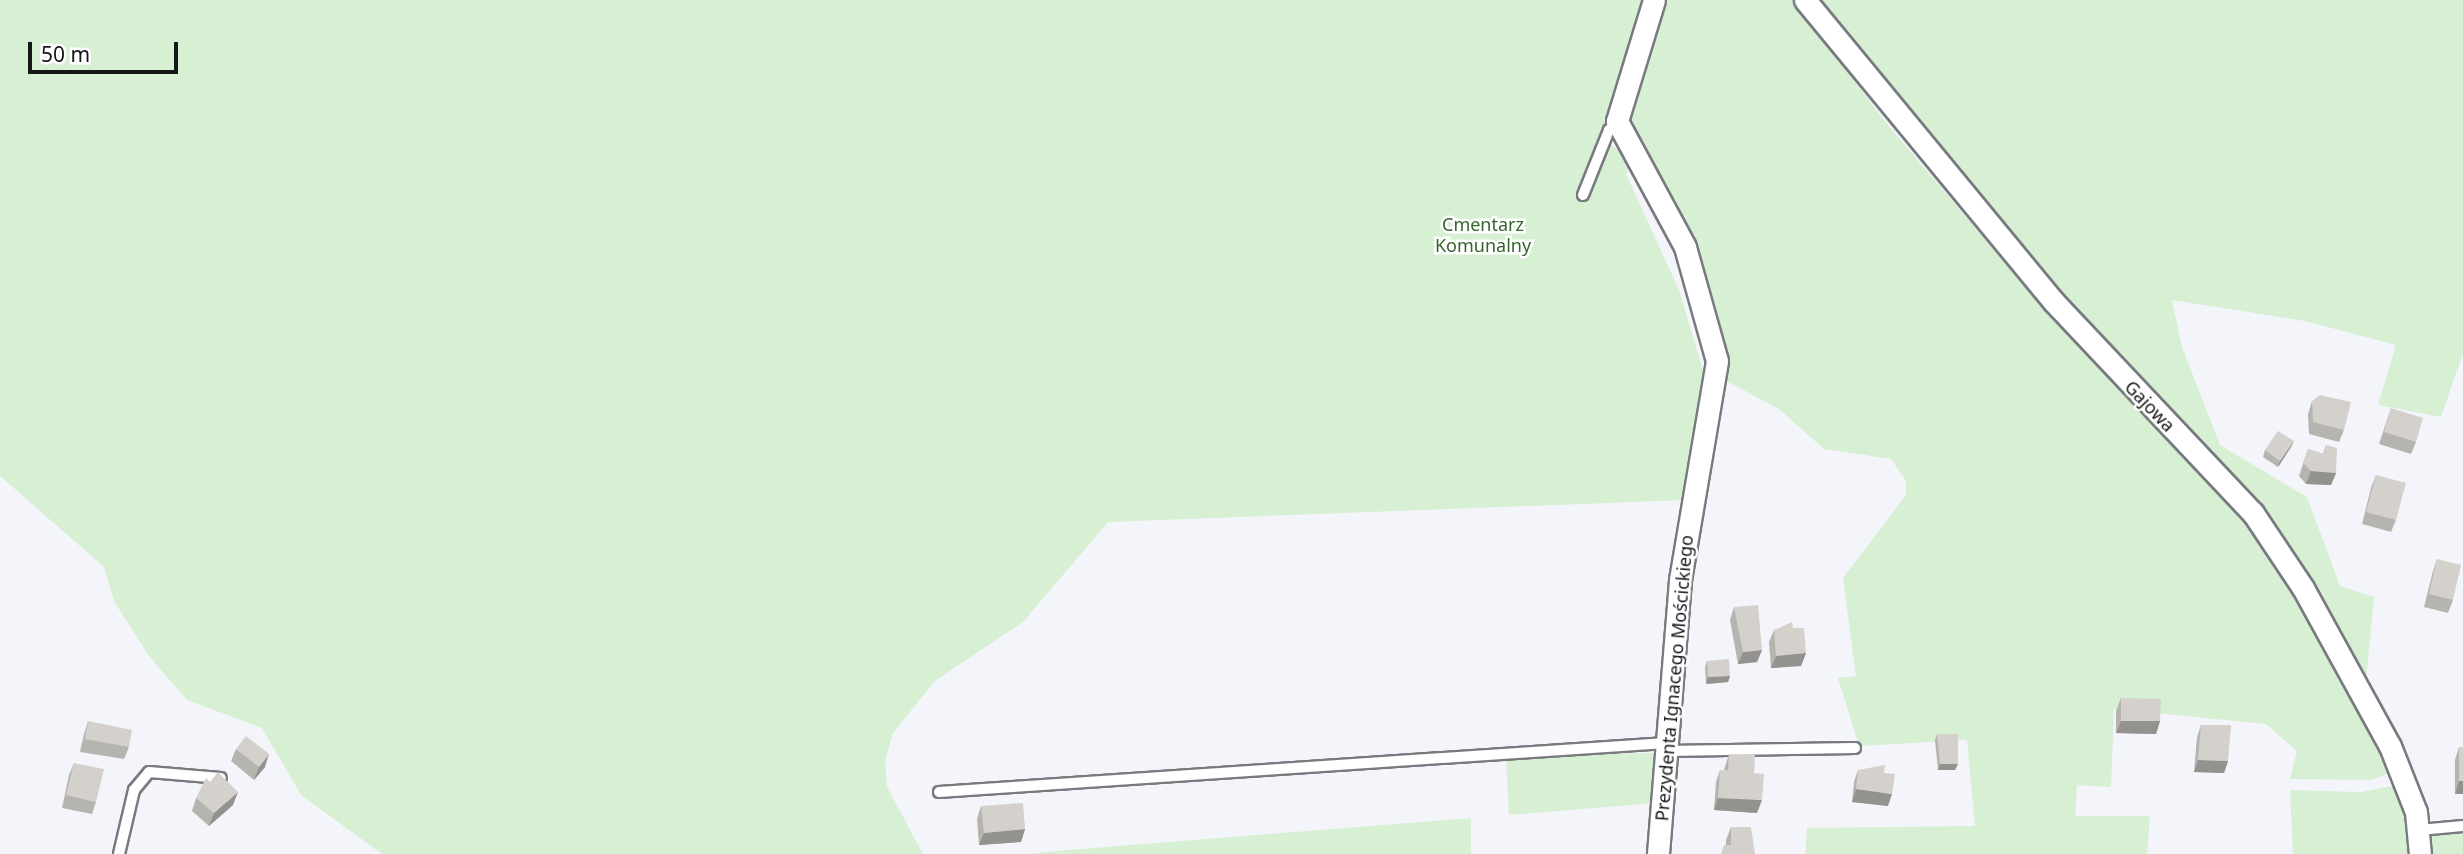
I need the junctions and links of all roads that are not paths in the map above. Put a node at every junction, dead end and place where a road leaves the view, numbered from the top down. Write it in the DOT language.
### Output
graph roads {
  1 [pos="1654,0"];
  2 [pos="1805,0"];
  3 [pos="1618,124"];
  4 [pos="1583,195"];
  5 [pos="1666,747"];
  6 [pos="1855,748"];
  7 [pos="221,778"];
  8 [pos="939,792"];
  9 [pos="2463,826"];
  10 [pos="2419,830"];
  11 [pos="119,854"];
  12 [pos="1658,854"];
  13 [pos="2420,854"];
  1 -- 3 [label="street"];
  2 -- 10 [label="street, Gajowa"];
  3 -- 4 [label="lane"];
  3 -- 5 [label="street, Prezydenta Ignacego Mościckiego"];
  5 -- 6 [label="lane"];
  5 -- 8 [label="lane"];
  5 -- 12 [label="street, Prezydenta Ignacego Mościckiego"];
  7 -- 11 [label="lane"];
  9 -- 10 [label="lane"];
  10 -- 13 [label="street, Gajowa"];
}
